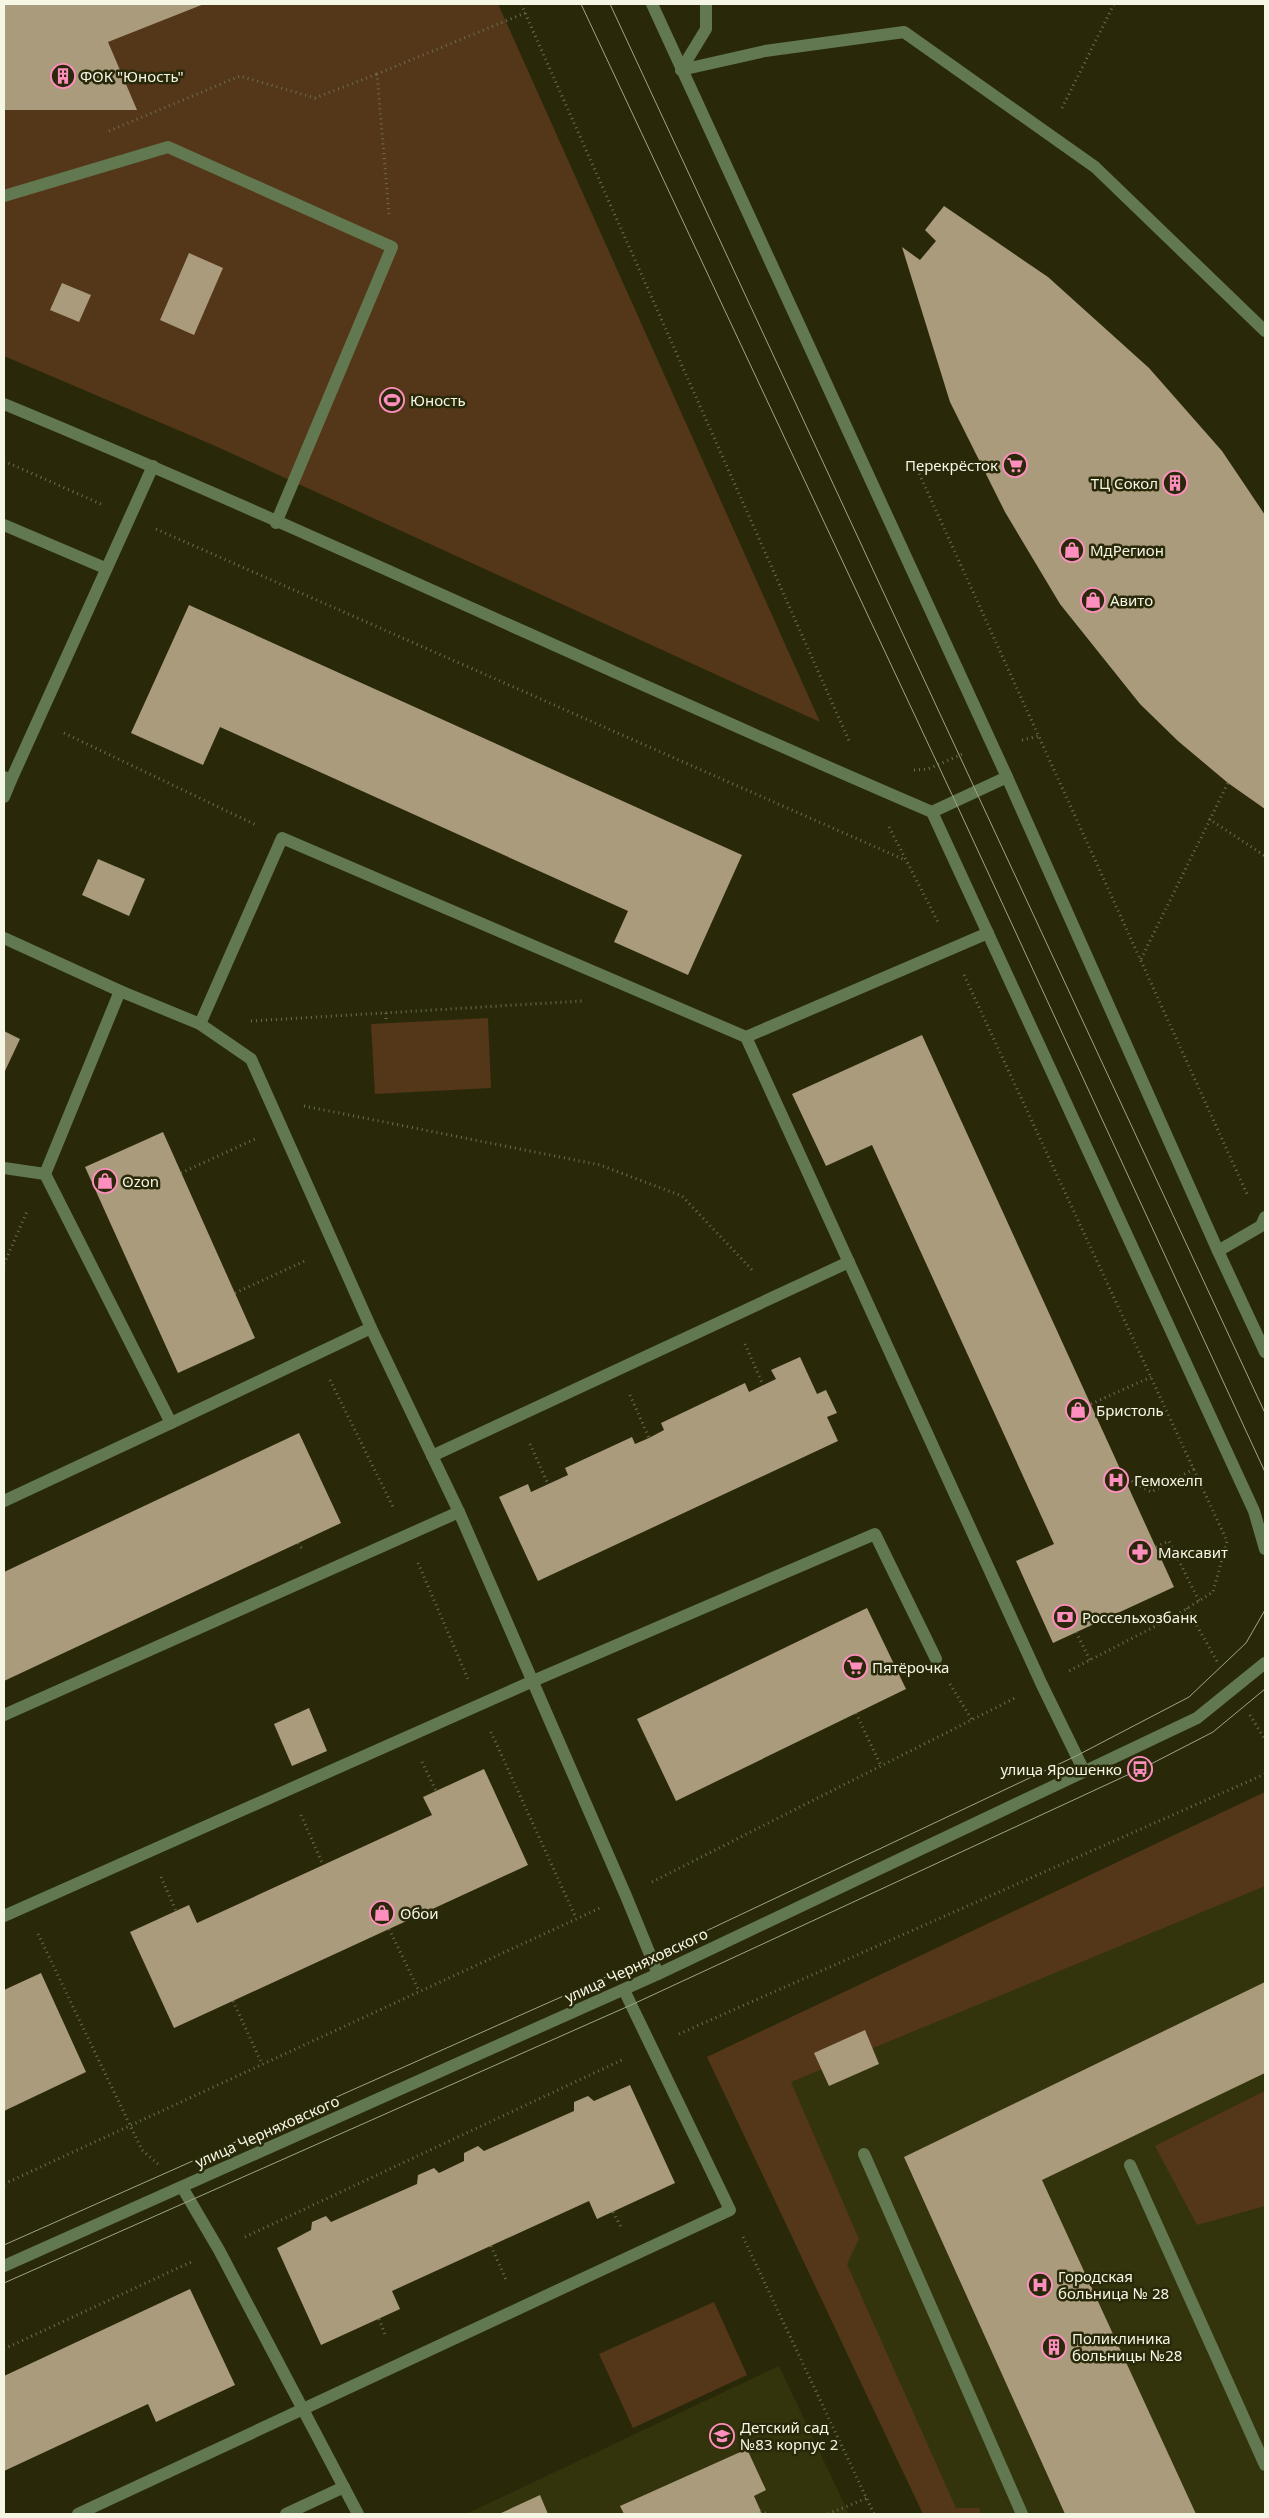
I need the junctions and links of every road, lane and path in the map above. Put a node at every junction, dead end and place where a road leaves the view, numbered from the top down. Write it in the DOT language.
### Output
graph roads {
  1 [pos="521,4"];
  2 [pos="652,4"];
  3 [pos="706,4"];
  4 [pos="1114,4"];
  5 [pos="525,13"];
  6 [pos="681,70"];
  7 [pos="377,74"];
  8 [pos="104,133"];
  9 [pos="1049,135"];
  10 [pos="4,196"];
  11 [pos="392,247"];
  12 [pos="1265,331"];
  13 [pos="4,404"];
  14 [pos="913,460"];
  15 [pos="4,461"];
  16 [pos="153,466"];
  17 [pos="128,516"];
  18 [pos="276,523"];
  19 [pos="4,525"];
  20 [pos="105,568"];
  21 [pos="37,720"];
  22 [pos="1039,736"];
  23 [pos="993,746"];
  24 [pos="910,770"];
  25 [pos="1007,777"];
  26 [pos="7,778"];
  27 [pos="1228,783"];
  28 [pos="869,785"];
  29 [pos="4,797"];
  30 [pos="932,812"];
  31 [pos="1209,819"];
  32 [pos="282,838"];
  33 [pos="1265,856"];
  34 [pos="906,860"];
  35 [pos="988,934"];
  36 [pos="4,938"];
  37 [pos="951,948"];
  38 [pos="1140,959"];
  39 [pos="120,991"];
  40 [pos="584,1001"];
  41 [pos="386,1013"];
  42 [pos="249,1021"];
  43 [pos="386,1023"];
  44 [pos="200,1024"];
  45 [pos="746,1036"];
  46 [pos="269,1100"];
  47 [pos="281,1127"];
  48 [pos="4,1168"];
  49 [pos="181,1173"];
  50 [pos="44,1174"];
  51 [pos="1263,1222"];
  52 [pos="335,1248"];
  53 [pos="1218,1251"];
  54 [pos="848,1262"];
  55 [pos="4,1264"];
  56 [pos="235,1292"];
  57 [pos="777,1296"];
  58 [pos="733,1316"];
  59 [pos="370,1328"];
  60 [pos="1265,1352"];
  61 [pos="316,1353"];
  62 [pos="618,1370"];
  63 [pos="1151,1377"];
  64 [pos="763,1385"];
  65 [pos="1091,1404"];
  66 [pos="517,1417"];
  67 [pos="171,1423"];
  68 [pos="649,1438"];
  69 [pos="432,1456"];
  70 [pos="1194,1469"];
  71 [pos="1123,1476"];
  72 [pos="548,1484"];
  73 [pos="4,1500"];
  74 [pos="459,1512"];
  75 [pos="407,1536"];
  76 [pos="1227,1541"];
  77 [pos="1156,1547"];
  78 [pos="1265,1549"];
  79 [pos="1199,1601"];
  80 [pos="1076,1632"];
  81 [pos="936,1659"];
  82 [pos="1090,1660"];
  83 [pos="1265,1663"];
  84 [pos="533,1681"];
  85 [pos="479,1705"];
  86 [pos="856,1713"];
  87 [pos="4,1716"];
  88 [pos="972,1720"];
  89 [pos="881,1766"];
  90 [pos="1084,1771"];
  91 [pos="1265,1774"];
  92 [pos="290,1789"];
  93 [pos="149,1852"];
  94 [pos="323,1865"];
  95 [pos="25,1907"];
  96 [pos="176,1911"];
  97 [pos="4,1916"];
  98 [pos="576,1918"];
  99 [pos="389,1929"];
  100 [pos="658,1974"];
  101 [pos="624,1990"];
  102 [pos="419,1991"];
  103 [pos="233,2001"];
  104 [pos="651,2047"];
  105 [pos="262,2064"];
  106 [pos="864,2154"];
  107 [pos="1130,2165"];
  108 [pos="182,2187"];
  109 [pos="730,2210"];
  110 [pos="491,2246"];
  111 [pos="219,2250"];
  112 [pos="4,2266"];
  113 [pos="519,2308"];
  114 [pos="4,2349"];
  115 [pos="304,2410"];
  116 [pos="1265,2465"];
  117 [pos="344,2487"];
  118 [pos="867,2498"];
  119 [pos="760,2511"];
  120 [pos="78,2514"];
  121 [pos="286,2514"];
  122 [pos="358,2514"];
  123 [pos="767,2514"];
  124 [pos="828,2514"];
  125 [pos="874,2514"];
  126 [pos="1022,2514"];
  1 -- 5 [label="path"];
  2 -- 6 [label="street"];
  3 -- 6 [label="street"];
  4 -- 9 [label="path"];
  5 -- 7 [label="path"];
  5 -- 28 [label="path"];
  6 -- 9 [label="street"];
  6 -- 23 [label="street"];
  7 -- 8 [label="path"];
  7 -- 11 [label="path"];
  9 -- 12 [label="street"];
  10 -- 11 [label="street"];
  11 -- 18 [label="street"];
  13 -- 16 [label="street"];
  14 -- 22 [label="path"];
  15 -- 17 [label="path"];
  16 -- 17 [label="street"];
  16 -- 18 [label="street"];
  17 -- 20 [label="street"];
  17 -- 34 [label="path"];
  18 -- 28 [label="street"];
  19 -- 20 [label="street"];
  20 -- 21 [label="street"];
  21 -- 26 [label="street"];
  21 -- 32 [label="path"];
  22 -- 23 [label="path"];
  22 -- 38 [label="path"];
  23 -- 24 [label="path"];
  23 -- 25 [label="street"];
  25 -- 30 [label="street"];
  25 -- 53 [label="street"];
  26 -- 29 [label="street"];
  27 -- 31 [label="path"];
  28 -- 30 [label="street"];
  28 -- 34 [label="path"];
  30 -- 35 [label="street"];
  31 -- 33 [label="path"];
  31 -- 38 [label="path"];
  32 -- 44 [label="street"];
  32 -- 45 [label="street"];
  34 -- 37 [label="path"];
  35 -- 37 [label="street"];
  35 -- 78 [label="street"];
  36 -- 39 [label="street"];
  37 -- 45 [label="street"];
  37 -- 63 [label="path"];
  38 -- 51 [label="path"];
  39 -- 44 [label="street"];
  39 -- 50 [label="street"];
  40 -- 41 [label="path"];
  41 -- 42 [label="path"];
  41 -- 43 [label="path"];
  44 -- 46 [label="street"];
  45 -- 54 [label="street"];
  46 -- 47 [label="street"];
  46 -- 57 [label="path"];
  47 -- 49 [label="path"];
  47 -- 52 [label="street"];
  48 -- 50 [label="street"];
  50 -- 55 [label="path"];
  50 -- 67 [label="street"];
  51 -- 53 [label="street"];
  52 -- 56 [label="path"];
  52 -- 59 [label="street"];
  53 -- 60 [label="street"];
  54 -- 57 [label="street"];
  54 -- 90 [label="street"];
  57 -- 58 [label="street"];
  58 -- 62 [label="street"];
  58 -- 64 [label="path"];
  59 -- 61 [label="street"];
  59 -- 69 [label="street"];
  61 -- 67 [label="street"];
  61 -- 75 [label="path"];
  62 -- 66 [label="street"];
  62 -- 68 [label="path"];
  63 -- 65 [label="path"];
  63 -- 70 [label="path"];
  66 -- 69 [label="street"];
  66 -- 72 [label="path"];
  67 -- 73 [label="street"];
  69 -- 74 [label="street"];
  70 -- 71 [label="path"];
  70 -- 76 [label="path"];
  74 -- 75 [label="street"];
  74 -- 84 [label="street"];
  75 -- 85 [label="path"];
  75 -- 87 [label="street"];
  77 -- 79 [label="path"];
  80 -- 82 [label="path"];
  81 -- 84 [label="street"];
  81 -- 88 [label="path"];
  83 -- 90 [label="street, улица Черняховского"];
  84 -- 85 [label="street"];
  84 -- 100 [label="street"];
  85 -- 92 [label="street"];
  85 -- 98 [label="path"];
  86 -- 89 [label="path"];
  90 -- 100 [label="street, улица Черняховского"];
  91 -- 104 [label="path"];
  92 -- 93 [label="street"];
  92 -- 94 [label="path"];
  93 -- 95 [label="street"];
  93 -- 96 [label="path"];
  95 -- 97 [label="street"];
  95 -- 108 [label="path"];
  99 -- 102 [label="path"];
  100 -- 101 [label="street, улица Черняховского"];
  101 -- 104 [label="street"];
  101 -- 108 [label="street, улица Черняховского"];
  103 -- 105 [label="path"];
  104 -- 109 [label="street"];
  104 -- 111 [label="path"];
  106 -- 126 [label="street"];
  107 -- 116 [label="street"];
  108 -- 111 [label="street"];
  108 -- 112 [label="street, улица Черняховского"];
  109 -- 113 [label="street"];
  109 -- 118 [label="path"];
  110 -- 113 [label="path"];
  111 -- 114 [label="path"];
  111 -- 115 [label="street"];
  113 -- 115 [label="street"];
  115 -- 117 [label="street"];
  115 -- 120 [label="street"];
  117 -- 121 [label="street"];
  117 -- 122 [label="street"];
  118 -- 124 [label="path"];
  118 -- 125 [label="path"];
  119 -- 123 [label="path"];
}
